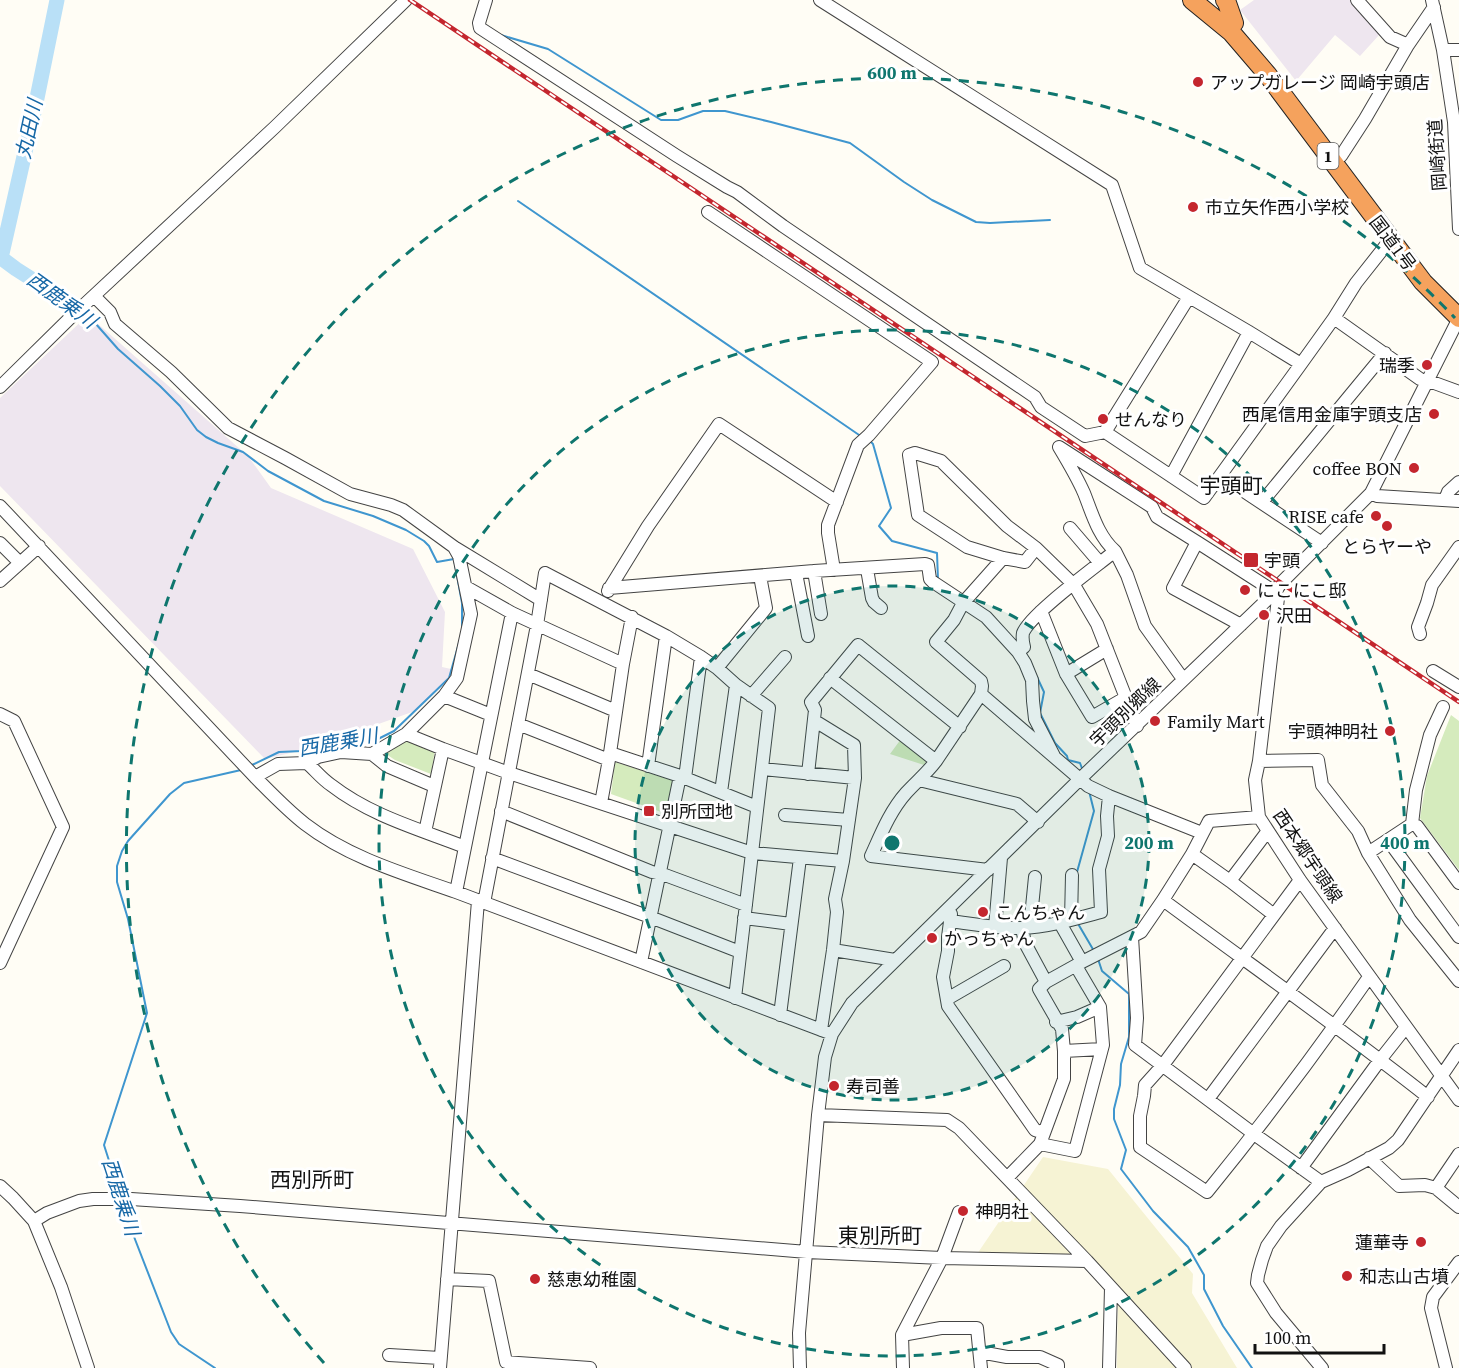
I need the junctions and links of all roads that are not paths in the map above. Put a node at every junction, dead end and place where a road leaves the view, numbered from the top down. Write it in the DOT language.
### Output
graph roads {
  1 [pos="406,0"];
  2 [pos="486,0"];
  3 [pos="820,0"];
  4 [pos="1191,0"];
  5 [pos="1209,0"];
  6 [pos="1225,0"];
  7 [pos="1357,0"];
  8 [pos="1433,4"];
  9 [pos="1234,23"];
  10 [pos="1408,45"];
  11 [pos="1443,50"];
  12 [pos="1459,50"];
  13 [pos="1341,156"];
  14 [pos="708,212"];
  15 [pos="1459,229"];
  16 [pos="1390,240"];
  17 [pos="1189,297"];
  18 [pos="94,298"];
  19 [pos="1459,304"];
  20 [pos="1334,318"];
  21 [pos="1459,318"];
  22 [pos="1249,332"];
  23 [pos="1385,353"];
  24 [pos="1302,364"];
  25 [pos="1429,381"];
  26 [pos="0,387"];
  27 [pos="1459,392"];
  28 [pos="1105,432"];
  29 [pos="1171,476"];
  30 [pos="1221,476"];
  31 [pos="1459,482"];
  32 [pos="1371,493"];
  33 [pos="1445,500"];
  34 [pos="1459,501"];
  35 [pos="837,502"];
  36 [pos="1262,502"];
  37 [pos="0,506"];
  38 [pos="1070,528"];
  39 [pos="1197,542"];
  40 [pos="0,543"];
  41 [pos="1322,543"];
  42 [pos="39,546"];
  43 [pos="454,548"];
  44 [pos="1036,548"];
  45 [pos="1459,548"];
  46 [pos="1115,551"];
  47 [pos="1003,558"];
  48 [pos="20,563"];
  49 [pos="1100,563"];
  50 [pos="867,569"];
  51 [pos="834,570"];
  52 [pos="814,571"];
  53 [pos="796,573"];
  54 [pos="760,576"];
  55 [pos="0,581"];
  56 [pos="1074,585"];
  57 [pos="466,587"];
  58 [pos="609,588"];
  59 [pos="1278,588"];
  60 [pos="541,600"];
  61 [pos="601,602"];
  62 [pos="963,603"];
  63 [pos="881,608"];
  64 [pos="1041,611"];
  65 [pos="512,613"];
  66 [pos="821,614"];
  67 [pos="632,617"];
  68 [pos="537,625"];
  69 [pos="1241,625"];
  70 [pos="1419,634"];
  71 [pos="666,636"];
  72 [pos="808,636"];
  73 [pos="1107,649"];
  74 [pos="1021,650"];
  75 [pos="701,657"];
  76 [pos="785,657"];
  77 [pos="623,664"];
  78 [pos="717,668"];
  79 [pos="1433,672"];
  80 [pos="528,674"];
  81 [pos="1066,674"];
  82 [pos="830,678"];
  83 [pos="1183,679"];
  84 [pos="736,685"];
  85 [pos="1459,687"];
  86 [pos="981,694"];
  87 [pos="444,696"];
  88 [pos="751,696"];
  89 [pos="1125,698"];
  90 [pos="1443,707"];
  91 [pos="616,711"];
  92 [pos="0,714"];
  93 [pos="491,715"];
  94 [pos="814,722"];
  95 [pos="518,724"];
  96 [pos="1137,726"];
  97 [pos="960,727"];
  98 [pos="406,734"];
  99 [pos="443,749"];
  100 [pos="372,754"];
  101 [pos="610,756"];
  102 [pos="1054,756"];
  103 [pos="936,761"];
  104 [pos="1259,761"];
  105 [pos="307,763"];
  106 [pos="483,763"];
  107 [pos="648,766"];
  108 [pos="762,769"];
  109 [pos="509,773"];
  110 [pos="808,774"];
  111 [pos="255,777"];
  112 [pos="682,777"];
  113 [pos="855,778"];
  114 [pos="1080,779"];
  115 [pos="919,780"];
  116 [pos="434,786"];
  117 [pos="722,792"];
  118 [pos="1109,796"];
  119 [pos="601,803"];
  120 [pos="757,807"];
  121 [pos="501,811"];
  122 [pos="785,815"];
  123 [pos="1259,817"];
  124 [pos="849,820"];
  125 [pos="1038,822"];
  126 [pos="1412,824"];
  127 [pos="669,826"];
  128 [pos="1267,831"];
  129 [pos="425,832"];
  130 [pos="1202,833"];
  131 [pos="1388,840"];
  132 [pos="465,847"];
  133 [pos="752,854"];
  134 [pos="1192,854"];
  135 [pos="1368,854"];
  136 [pos="492,858"];
  137 [pos="800,858"];
  138 [pos="1001,858"];
  139 [pos="843,861"];
  140 [pos="988,870"];
  141 [pos="660,874"];
  142 [pos="1072,875"];
  143 [pos="1035,877"];
  144 [pos="1300,880"];
  145 [pos="1230,881"];
  146 [pos="1459,883"];
  147 [pos="456,892"];
  148 [pos="1163,900"];
  149 [pos="481,902"];
  150 [pos="746,905"];
  151 [pos="951,907"];
  152 [pos="1274,915"];
  153 [pos="650,916"];
  154 [pos="744,918"];
  155 [pos="950,921"];
  156 [pos="1065,922"];
  157 [pos="791,924"];
  158 [pos="995,927"];
  159 [pos="1026,928"];
  160 [pos="1335,928"];
  161 [pos="1459,937"];
  162 [pos="1132,938"];
  163 [pos="833,950"];
  164 [pos="740,952"];
  165 [pos="1242,959"];
  166 [pos="895,960"];
  167 [pos="641,962"];
  168 [pos="0,963"];
  169 [pos="1079,964"];
  170 [pos="1004,966"];
  171 [pos="1369,977"];
  172 [pos="1459,981"];
  173 [pos="1046,982"];
  174 [pos="1288,991"];
  175 [pos="735,998"];
  176 [pos="946,999"];
  177 [pos="1100,1007"];
  178 [pos="780,1015"];
  179 [pos="1056,1022"];
  180 [pos="1334,1027"];
  181 [pos="1406,1027"];
  182 [pos="826,1032"];
  183 [pos="1102,1049"];
  184 [pos="1459,1050"];
  185 [pos="1064,1051"];
  186 [pos="1380,1060"];
  187 [pos="1163,1065"];
  188 [pos="1442,1075"];
  189 [pos="1428,1097"];
  190 [pos="1208,1099"];
  191 [pos="1459,1100"];
  192 [pos="818,1115"];
  193 [pos="1254,1134"];
  194 [pos="1042,1139"];
  195 [pos="1459,1154"];
  196 [pos="1369,1158"];
  197 [pos="1301,1168"];
  198 [pos="1007,1178"];
  199 [pos="1321,1182"];
  200 [pos="0,1186"];
  201 [pos="1436,1188"];
  202 [pos="1459,1207"];
  203 [pos="959,1212"];
  204 [pos="33,1221"];
  205 [pos="451,1223"];
  206 [pos="807,1252"];
  207 [pos="942,1258"];
  208 [pos="1087,1261"];
  209 [pos="1459,1262"];
  210 [pos="447,1279"];
  211 [pos="1111,1288"];
  212 [pos="902,1335"];
  213 [pos="980,1352"];
  214 [pos="389,1355"];
  215 [pos="440,1363"];
  216 [pos="88,1368"];
  217 [pos="590,1368"];
  218 [pos="800,1368"];
  219 [pos="903,1368"];
  220 [pos="981,1368"];
  221 [pos="1058,1368"];
  222 [pos="1109,1368"];
  223 [pos="1185,1368"];
  224 [pos="1322,1368"];
  225 [pos="1446,1368"];
  1 -- 18 [label="street"];
  2 -- 28 [label="street"];
  3 -- 17 [label="street"];
  4 -- 16 [label="highway, 国道1号 / 1"];
  5 -- 9 [label="highway, 国道1号 / 1"];
  6 -- 9 [label="highway"];
  7 -- 10 [label="street"];
  8 -- 10 [label="street"];
  8 -- 11 [label="street, 岡崎街道"];
  9 -- 13 [label="highway, 国道1号 / 1"];
  10 -- 13 [label="street"];
  11 -- 12 [label="street"];
  11 -- 15 [label="street, 岡崎街道"];
  13 -- 19 [label="highway, 国道1号 / 1"];
  14 -- 35 [label="street"];
  16 -- 20 [label="street"];
  16 -- 21 [label="highway, 国道1号 / 1"];
  17 -- 22 [label="street"];
  17 -- 28 [label="street"];
  18 -- 26 [label="street"];
  18 -- 43 [label="street"];
  20 -- 23 [label="street"];
  20 -- 24 [label="street"];
  21 -- 25 [label="street, 宇頭別郷線"];
  22 -- 24 [label="street"];
  22 -- 29 [label="street"];
  23 -- 25 [label="street"];
  23 -- 36 [label="street"];
  24 -- 30 [label="street"];
  25 -- 27 [label="street"];
  25 -- 32 [label="street, 宇頭別郷線"];
  28 -- 29 [label="street"];
  29 -- 30 [label="street"];
  30 -- 36 [label="street"];
  31 -- 33 [label="street"];
  32 -- 33 [label="street"];
  32 -- 41 [label="street, 宇頭別郷線"];
  33 -- 34 [label="street"];
  35 -- 51 [label="street"];
  35 -- 58 [label="street"];
  36 -- 41 [label="street"];
  37 -- 42 [label="street"];
  38 -- 49 [label="street"];
  39 -- 46 [label="street"];
  39 -- 59 [label="street"];
  39 -- 69 [label="street"];
  40 -- 48 [label="street"];
  41 -- 59 [label="street, 宇頭別郷線"];
  42 -- 48 [label="street"];
  42 -- 111 [label="street"];
  43 -- 57 [label="street"];
  43 -- 60 [label="street"];
  44 -- 47 [label="street"];
  44 -- 47 [label="street"];
  44 -- 56 [label="street"];
  45 -- 70 [label="street"];
  46 -- 49 [label="street"];
  46 -- 83 [label="street"];
  47 -- 62 [label="street"];
  48 -- 55 [label="street"];
  49 -- 56 [label="street"];
  50 -- 51 [label="street"];
  50 -- 62 [label="street"];
  50 -- 63 [label="street"];
  51 -- 52 [label="street"];
  52 -- 53 [label="street"];
  52 -- 66 [label="street"];
  53 -- 54 [label="street"];
  53 -- 72 [label="street"];
  54 -- 58 [label="street"];
  54 -- 78 [label="street"];
  56 -- 64 [label="street"];
  56 -- 73 [label="street"];
  57 -- 65 [label="street"];
  57 -- 87 [label="street"];
  58 -- 61 [label="street"];
  59 -- 69 [label="street, 宇頭別郷線"];
  59 -- 104 [label="street, 西本郷宇頭線"];
  60 -- 61 [label="street"];
  60 -- 68 [label="street"];
  61 -- 67 [label="street"];
  62 -- 74 [label="street"];
  62 -- 86 [label="street"];
  64 -- 74 [label="street"];
  64 -- 81 [label="street"];
  65 -- 68 [label="street"];
  65 -- 93 [label="street"];
  67 -- 71 [label="street"];
  67 -- 77 [label="street"];
  68 -- 77 [label="street"];
  68 -- 80 [label="street"];
  69 -- 83 [label="street, 宇頭別郷線"];
  71 -- 75 [label="street"];
  71 -- 107 [label="street"];
  73 -- 81 [label="street"];
  73 -- 89 [label="street"];
  74 -- 102 [label="street"];
  75 -- 78 [label="street"];
  75 -- 112 [label="street"];
  76 -- 88 [label="street"];
  77 -- 91 [label="street"];
  78 -- 84 [label="street"];
  79 -- 85 [label="street"];
  80 -- 91 [label="street"];
  80 -- 95 [label="street"];
  81 -- 89 [label="street"];
  82 -- 94 [label="street"];
  82 -- 97 [label="street"];
  82 -- 103 [label="street"];
  83 -- 96 [label="street, 宇頭別郷線"];
  84 -- 88 [label="street"];
  84 -- 117 [label="street"];
  86 -- 97 [label="street"];
  86 -- 102 [label="street"];
  87 -- 93 [label="street"];
  87 -- 98 [label="street"];
  88 -- 108 [label="street"];
  89 -- 96 [label="street"];
  90 -- 126 [label="street"];
  91 -- 101 [label="street"];
  92 -- 168 [label="street"];
  93 -- 106 [label="street"];
  94 -- 110 [label="street"];
  94 -- 113 [label="street"];
  95 -- 101 [label="street"];
  95 -- 109 [label="street"];
  96 -- 114 [label="street, 宇頭別郷線"];
  97 -- 103 [label="street"];
  98 -- 99 [label="street"];
  98 -- 100 [label="street"];
  99 -- 106 [label="street"];
  99 -- 116 [label="street"];
  100 -- 105 [label="street"];
  100 -- 116 [label="street"];
  101 -- 107 [label="street"];
  101 -- 119 [label="street"];
  102 -- 114 [label="street"];
  103 -- 115 [label="street"];
  104 -- 123 [label="street, 西本郷宇頭線"];
  104 -- 135 [label="street"];
  105 -- 111 [label="street"];
  105 -- 129 [label="street"];
  106 -- 109 [label="street"];
  106 -- 132 [label="street"];
  107 -- 112 [label="street"];
  108 -- 110 [label="street"];
  108 -- 120 [label="street"];
  109 -- 119 [label="street"];
  109 -- 121 [label="street"];
  110 -- 113 [label="street"];
  111 -- 147 [label="street"];
  112 -- 117 [label="street"];
  112 -- 127 [label="street"];
  113 -- 124 [label="street"];
  114 -- 118 [label="street"];
  114 -- 125 [label="street, 宇頭別郷線"];
  115 -- 125 [label="street"];
  115 -- 140 [label="street"];
  116 -- 129 [label="street"];
  117 -- 120 [label="street"];
  118 -- 130 [label="street"];
  118 -- 156 [label="street"];
  119 -- 127 [label="street"];
  120 -- 133 [label="street"];
  121 -- 136 [label="street"];
  121 -- 141 [label="street"];
  122 -- 124 [label="street"];
  123 -- 128 [label="street, 西本郷宇頭線"];
  123 -- 130 [label="street"];
  124 -- 139 [label="street"];
  125 -- 138 [label="street, 宇頭別郷線"];
  126 -- 131 [label="street"];
  126 -- 146 [label="street"];
  127 -- 133 [label="street"];
  127 -- 141 [label="street"];
  128 -- 144 [label="street, 西本郷宇頭線"];
  128 -- 145 [label="street"];
  129 -- 132 [label="street"];
  130 -- 134 [label="street"];
  131 -- 135 [label="street"];
  131 -- 161 [label="street"];
  132 -- 147 [label="street"];
  133 -- 137 [label="street"];
  133 -- 150 [label="street"];
  134 -- 145 [label="street"];
  134 -- 148 [label="street"];
  135 -- 172 [label="street"];
  136 -- 149 [label="street"];
  136 -- 153 [label="street"];
  137 -- 139 [label="street"];
  137 -- 157 [label="street"];
  138 -- 140 [label="street, 宇頭別郷線"];
  138 -- 158 [label="street"];
  139 -- 163 [label="street"];
  140 -- 151 [label="street"];
  141 -- 150 [label="street"];
  141 -- 153 [label="street"];
  142 -- 156 [label="street"];
  143 -- 159 [label="street"];
  144 -- 152 [label="street"];
  144 -- 160 [label="street, 西本郷宇頭線"];
  145 -- 152 [label="street"];
  147 -- 149 [label="street"];
  148 -- 162 [label="street"];
  148 -- 165 [label="street"];
  149 -- 167 [label="street"];
  149 -- 205 [label="street"];
  150 -- 154 [label="street"];
  151 -- 155 [label="street"];
  151 -- 166 [label="street"];
  152 -- 165 [label="street"];
  153 -- 164 [label="street"];
  153 -- 167 [label="street"];
  154 -- 157 [label="street"];
  154 -- 164 [label="street"];
  155 -- 158 [label="street"];
  155 -- 176 [label="street"];
  156 -- 159 [label="street"];
  156 -- 169 [label="street"];
  157 -- 178 [label="street"];
  158 -- 159 [label="street"];
  159 -- 173 [label="street"];
  160 -- 171 [label="street, 西本郷宇頭線"];
  160 -- 174 [label="street"];
  162 -- 169 [label="street"];
  162 -- 187 [label="street"];
  163 -- 166 [label="street"];
  163 -- 182 [label="street"];
  164 -- 175 [label="street"];
  165 -- 174 [label="street"];
  165 -- 187 [label="street"];
  166 -- 182 [label="street"];
  167 -- 175 [label="street"];
  169 -- 173 [label="street"];
  169 -- 177 [label="street"];
  170 -- 176 [label="street"];
  171 -- 180 [label="street"];
  171 -- 181 [label="street, 西本郷宇頭線"];
  173 -- 179 [label="street"];
  174 -- 180 [label="street"];
  174 -- 190 [label="street"];
  175 -- 178 [label="street"];
  176 -- 194 [label="street"];
  177 -- 179 [label="street"];
  177 -- 183 [label="street"];
  178 -- 182 [label="street"];
  179 -- 185 [label="street"];
  180 -- 186 [label="street"];
  180 -- 193 [label="street"];
  181 -- 186 [label="street"];
  181 -- 188 [label="street, 西本郷宇頭線"];
  182 -- 192 [label="street"];
  183 -- 185 [label="street"];
  183 -- 194 [label="street"];
  184 -- 188 [label="street"];
  185 -- 194 [label="street"];
  186 -- 189 [label="street"];
  186 -- 197 [label="street"];
  187 -- 190 [label="street"];
  187 -- 193 [label="street"];
  188 -- 189 [label="street"];
  188 -- 191 [label="street, 西本郷宇頭線"];
  189 -- 196 [label="street"];
  190 -- 193 [label="street"];
  192 -- 198 [label="street"];
  192 -- 206 [label="street"];
  193 -- 197 [label="street"];
  194 -- 198 [label="street"];
  195 -- 201 [label="street"];
  196 -- 199 [label="street"];
  196 -- 201 [label="street"];
  197 -- 199 [label="street"];
  198 -- 208 [label="street"];
  199 -- 224 [label="street"];
  200 -- 204 [label="street"];
  201 -- 202 [label="street"];
  203 -- 207 [label="street"];
  204 -- 205 [label="street"];
  204 -- 216 [label="street"];
  205 -- 206 [label="street"];
  205 -- 210 [label="street"];
  206 -- 207 [label="street"];
  206 -- 218 [label="street"];
  207 -- 208 [label="street"];
  207 -- 212 [label="street"];
  208 -- 211 [label="street"];
  209 -- 225 [label="street"];
  210 -- 215 [label="street"];
  210 -- 217 [label="street"];
  211 -- 222 [label="street"];
  211 -- 223 [label="street"];
  212 -- 213 [label="street"];
  212 -- 219 [label="street"];
  213 -- 220 [label="street"];
  213 -- 221 [label="street"];
  214 -- 215 [label="street"];
}
